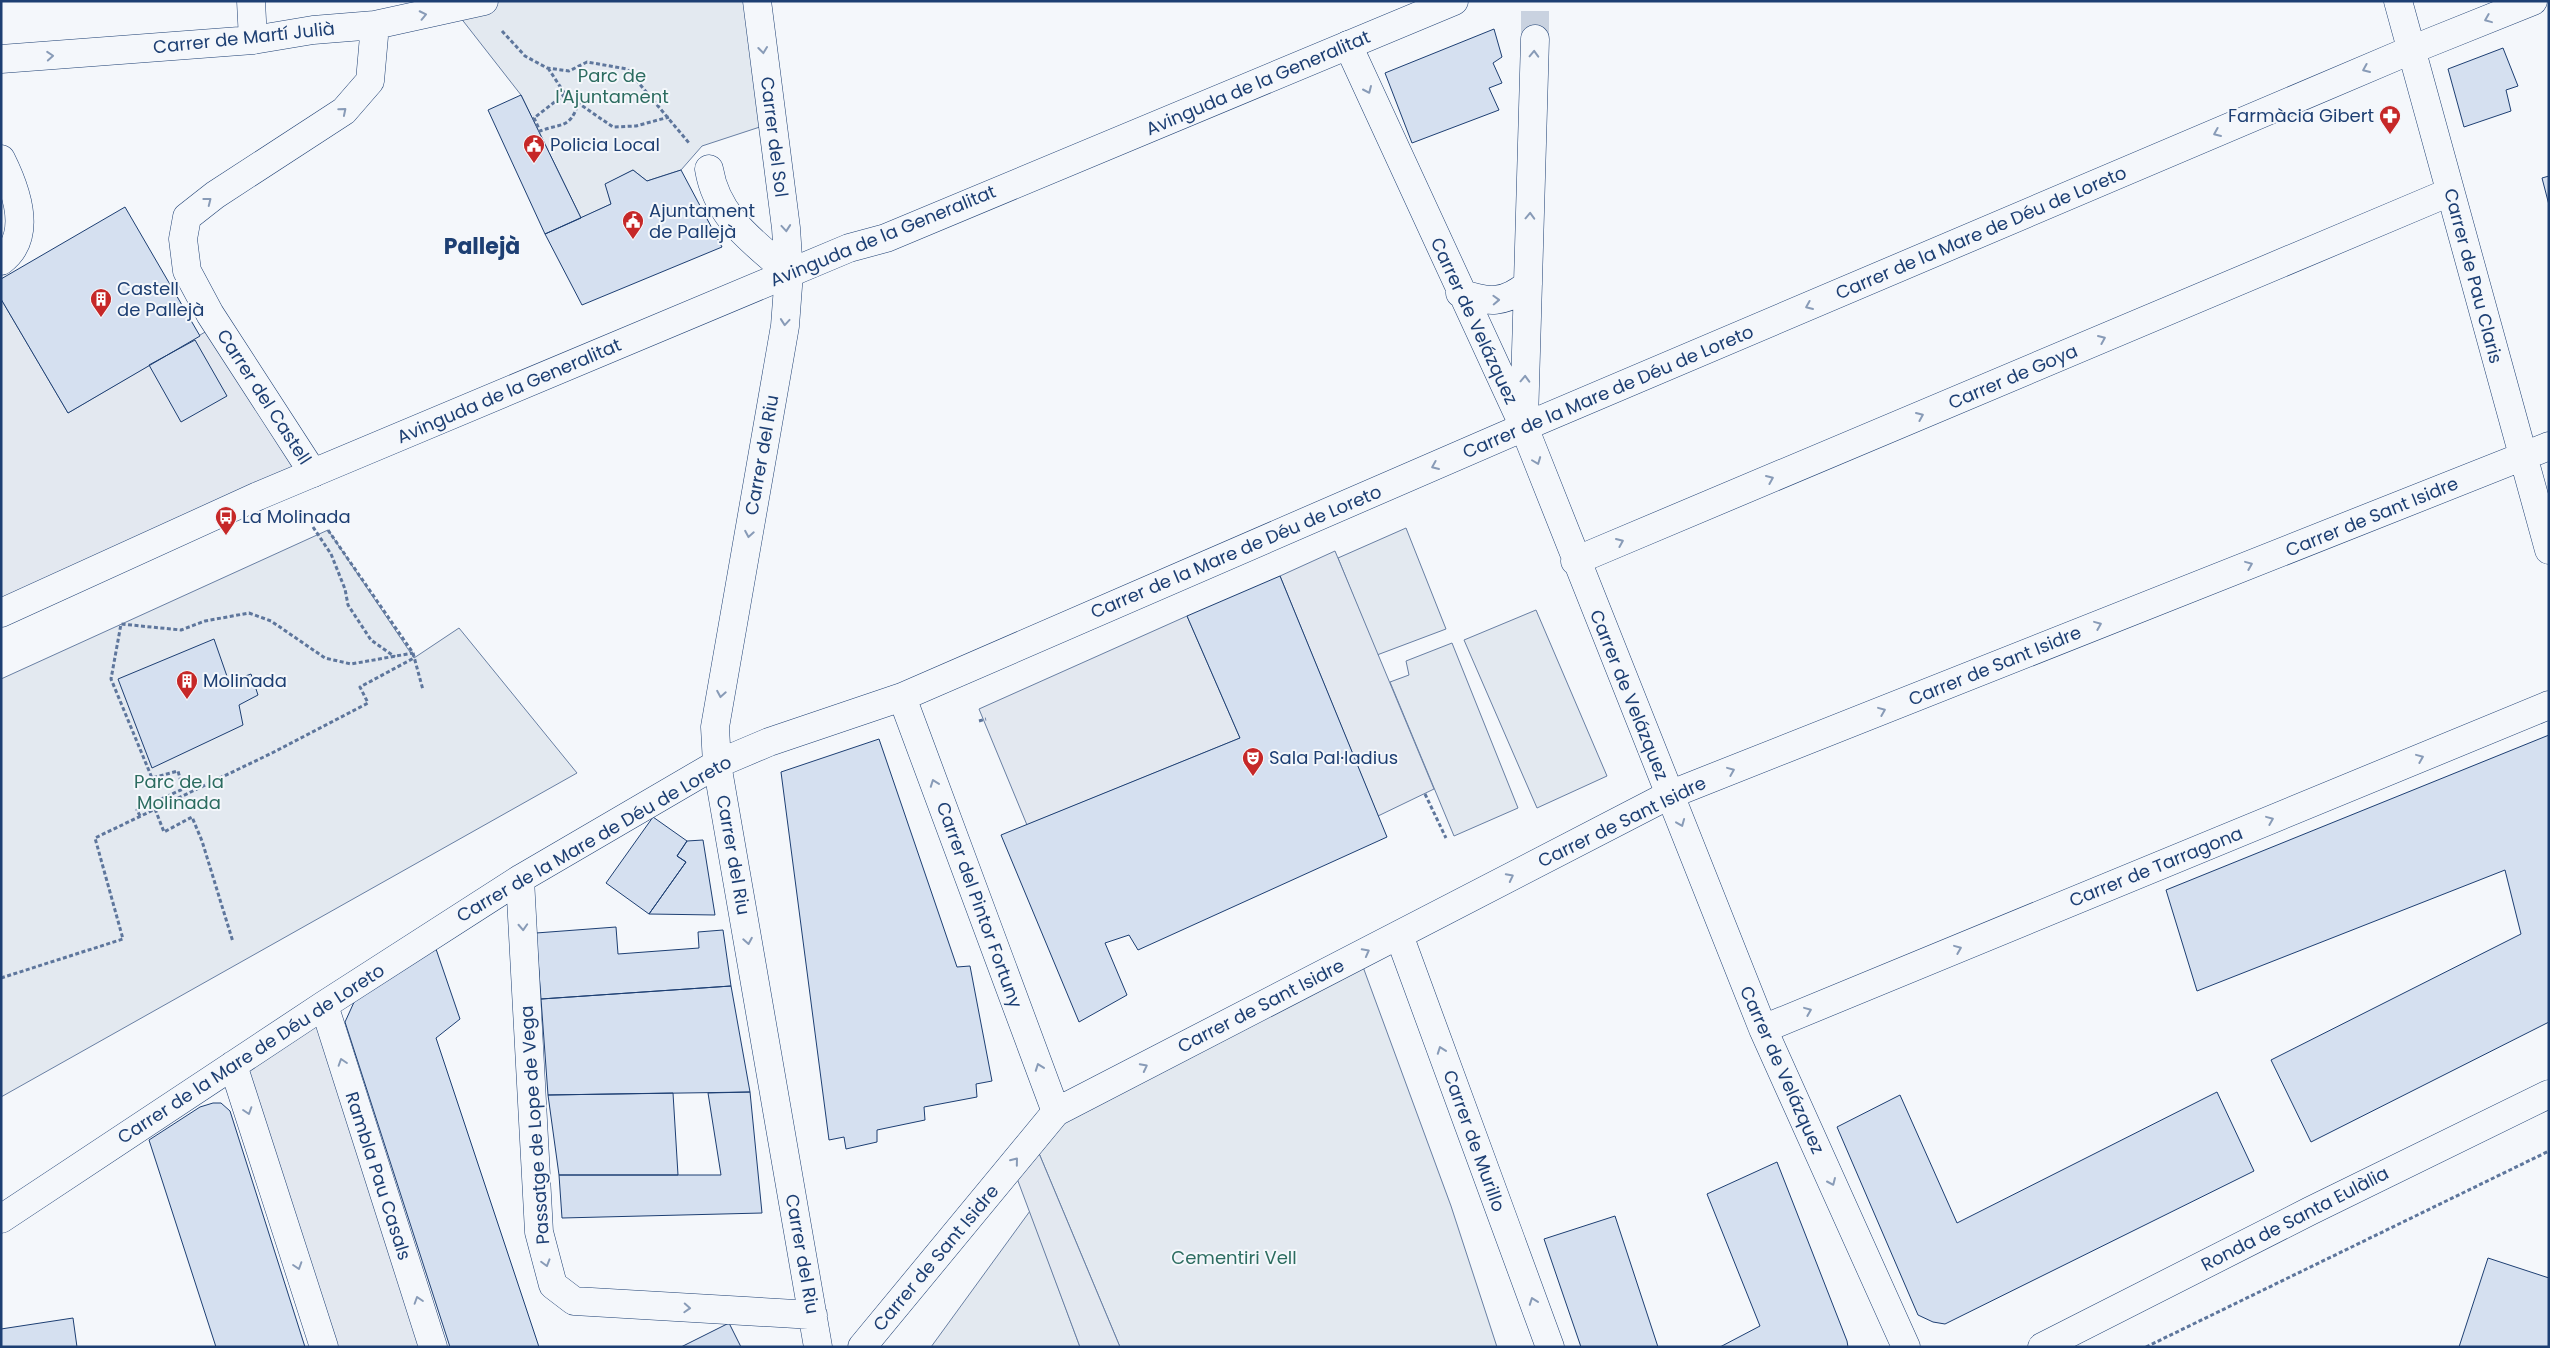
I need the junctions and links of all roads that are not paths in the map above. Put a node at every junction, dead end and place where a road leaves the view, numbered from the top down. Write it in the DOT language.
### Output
graph roads {
  1 [pos="251,1"];
  2 [pos="757,1"];
  3 [pos="1454,1"];
  4 [pos="2398,1"];
  5 [pos="2533,1"];
  6 [pos="482,2"];
  7 [pos="375,26"];
  8 [pos="1535,39"];
  9 [pos="253,40"];
  10 [pos="1348,45"];
  11 [pos="2411,50"];
  12 [pos="1,59"];
  13 [pos="1,158"];
  14 [pos="706,178"];
  15 [pos="2450,192"];
  16 [pos="1,261"];
  17 [pos="789,273"];
  18 [pos="1528,284"];
  19 [pos="1460,293"];
  20 [pos="1524,427"];
  21 [pos="2549,446"];
  22 [pos="2523,457"];
  23 [pos="314,473"];
  24 [pos="2549,550"];
  25 [pos="1576,562"];
  26 [pos="1,613"];
  27 [pos="902,697"];
  28 [pos="2549,705"];
  29 [pos="717,764"];
  30 [pos="1670,795"];
  31 [pos="520,878"];
  32 [pos="1399,935"];
  33 [pos="324,1005"];
  34 [pos="1763,1029"];
  35 [pos="234,1065"];
  36 [pos="2549,1094"];
  37 [pos="1056,1112"];
  38 [pos="1,1218"];
  39 [pos="812,1315"];
  40 [pos="324,1347"];
  41 [pos="433,1347"];
  42 [pos="818,1347"];
  43 [pos="862,1347"];
  44 [pos="1550,1347"];
  45 [pos="1906,1347"];
  46 [pos="2042,1347"];
  1 -- 9 [label="street"];
  2 -- 17 [label="street, Carrer del Sol, one-way"];
  3 -- 10 [label="street, Avinguda de la Generalitat"];
  4 -- 11 [label="street, Carrer de Pau Claris"];
  5 -- 11 [label="street, Carrer de la Mare de Déu de Loreto, one-way"];
  7 -- 6 [label="street, Carrer de Martí Julià, one-way"];
  7 -- 9 [label="street, Carrer de Martí Julià"];
  23 -- 7 [label="street, Carrer del Castell, one-way"];
  18 -- 8 [label="street, one-way"];
  12 -- 9 [label="street, Carrer de Martí Julià, one-way"];
  10 -- 17 [label="street, Avinguda de la Generalitat"];
  10 -- 19 [label="street, Carrer de Velázquez, one-way"];
  11 -- 15 [label="street, Carrer de Pau Claris"];
  11 -- 20 [label="street, Carrer de la Mare de Déu de Loreto, one-way"];
  13 -- 16 [label="street"];
  14 -- 17 [label="street"];
  15 -- 22 [label="street, Carrer de Pau Claris"];
  25 -- 15 [label="street, Carrer de Goya, one-way"];
  17 -- 23 [label="street, Avinguda de la Generalitat"];
  17 -- 29 [label="street, Carrer del Riu, one-way"];
  19 -- 18 [label="street, one-way"];
  20 -- 18 [label="street, one-way"];
  19 -- 20 [label="street, Carrer de Velázquez"];
  20 -- 25 [label="street, Carrer de Velázquez, one-way"];
  20 -- 27 [label="street, Carrer de la Mare de Déu de Loreto, one-way"];
  21 -- 22 [label="street, Carrer de Sant Isidre"];
  22 -- 24 [label="street, Carrer de Pau Claris"];
  30 -- 22 [label="street, Carrer de Sant Isidre, one-way"];
  23 -- 26 [label="street, Avinguda de la Generalitat"];
  25 -- 30 [label="street, Carrer de Velázquez"];
  27 -- 29 [label="street, Carrer de la Mare de Déu de Loreto"];
  37 -- 27 [label="street, Carrer del Pintor Fortuny, one-way"];
  34 -- 28 [label="street, Carrer de Tarragona, one-way"];
  29 -- 31 [label="street, Carrer de la Mare de Déu de Loreto"];
  29 -- 39 [label="street, Carrer del Riu, one-way"];
  32 -- 30 [label="street, Carrer de Sant Isidre, one-way"];
  30 -- 34 [label="street, Carrer de Velázquez, one-way"];
  31 -- 33 [label="street, Carrer de la Mare de Déu de Loreto"];
  31 -- 39 [label="street, Passatge de Lope de Vega, one-way"];
  37 -- 32 [label="street, Carrer de Sant Isidre, one-way"];
  44 -- 32 [label="street, Carrer de Murillo, one-way"];
  33 -- 35 [label="street, Carrer de la Mare de Déu de Loreto"];
  41 -- 33 [label="street, Rambla Pau Casals, one-way"];
  34 -- 45 [label="street, Carrer de Velázquez, one-way"];
  35 -- 38 [label="street, Carrer de la Mare de Déu de Loreto"];
  35 -- 40 [label="street, one-way"];
  36 -- 46 [label="street, Ronda de Santa Eulàlia"];
  43 -- 37 [label="street, Carrer de Sant Isidre, one-way"];
  39 -- 42 [label="street, Carrer del Riu"];
}
